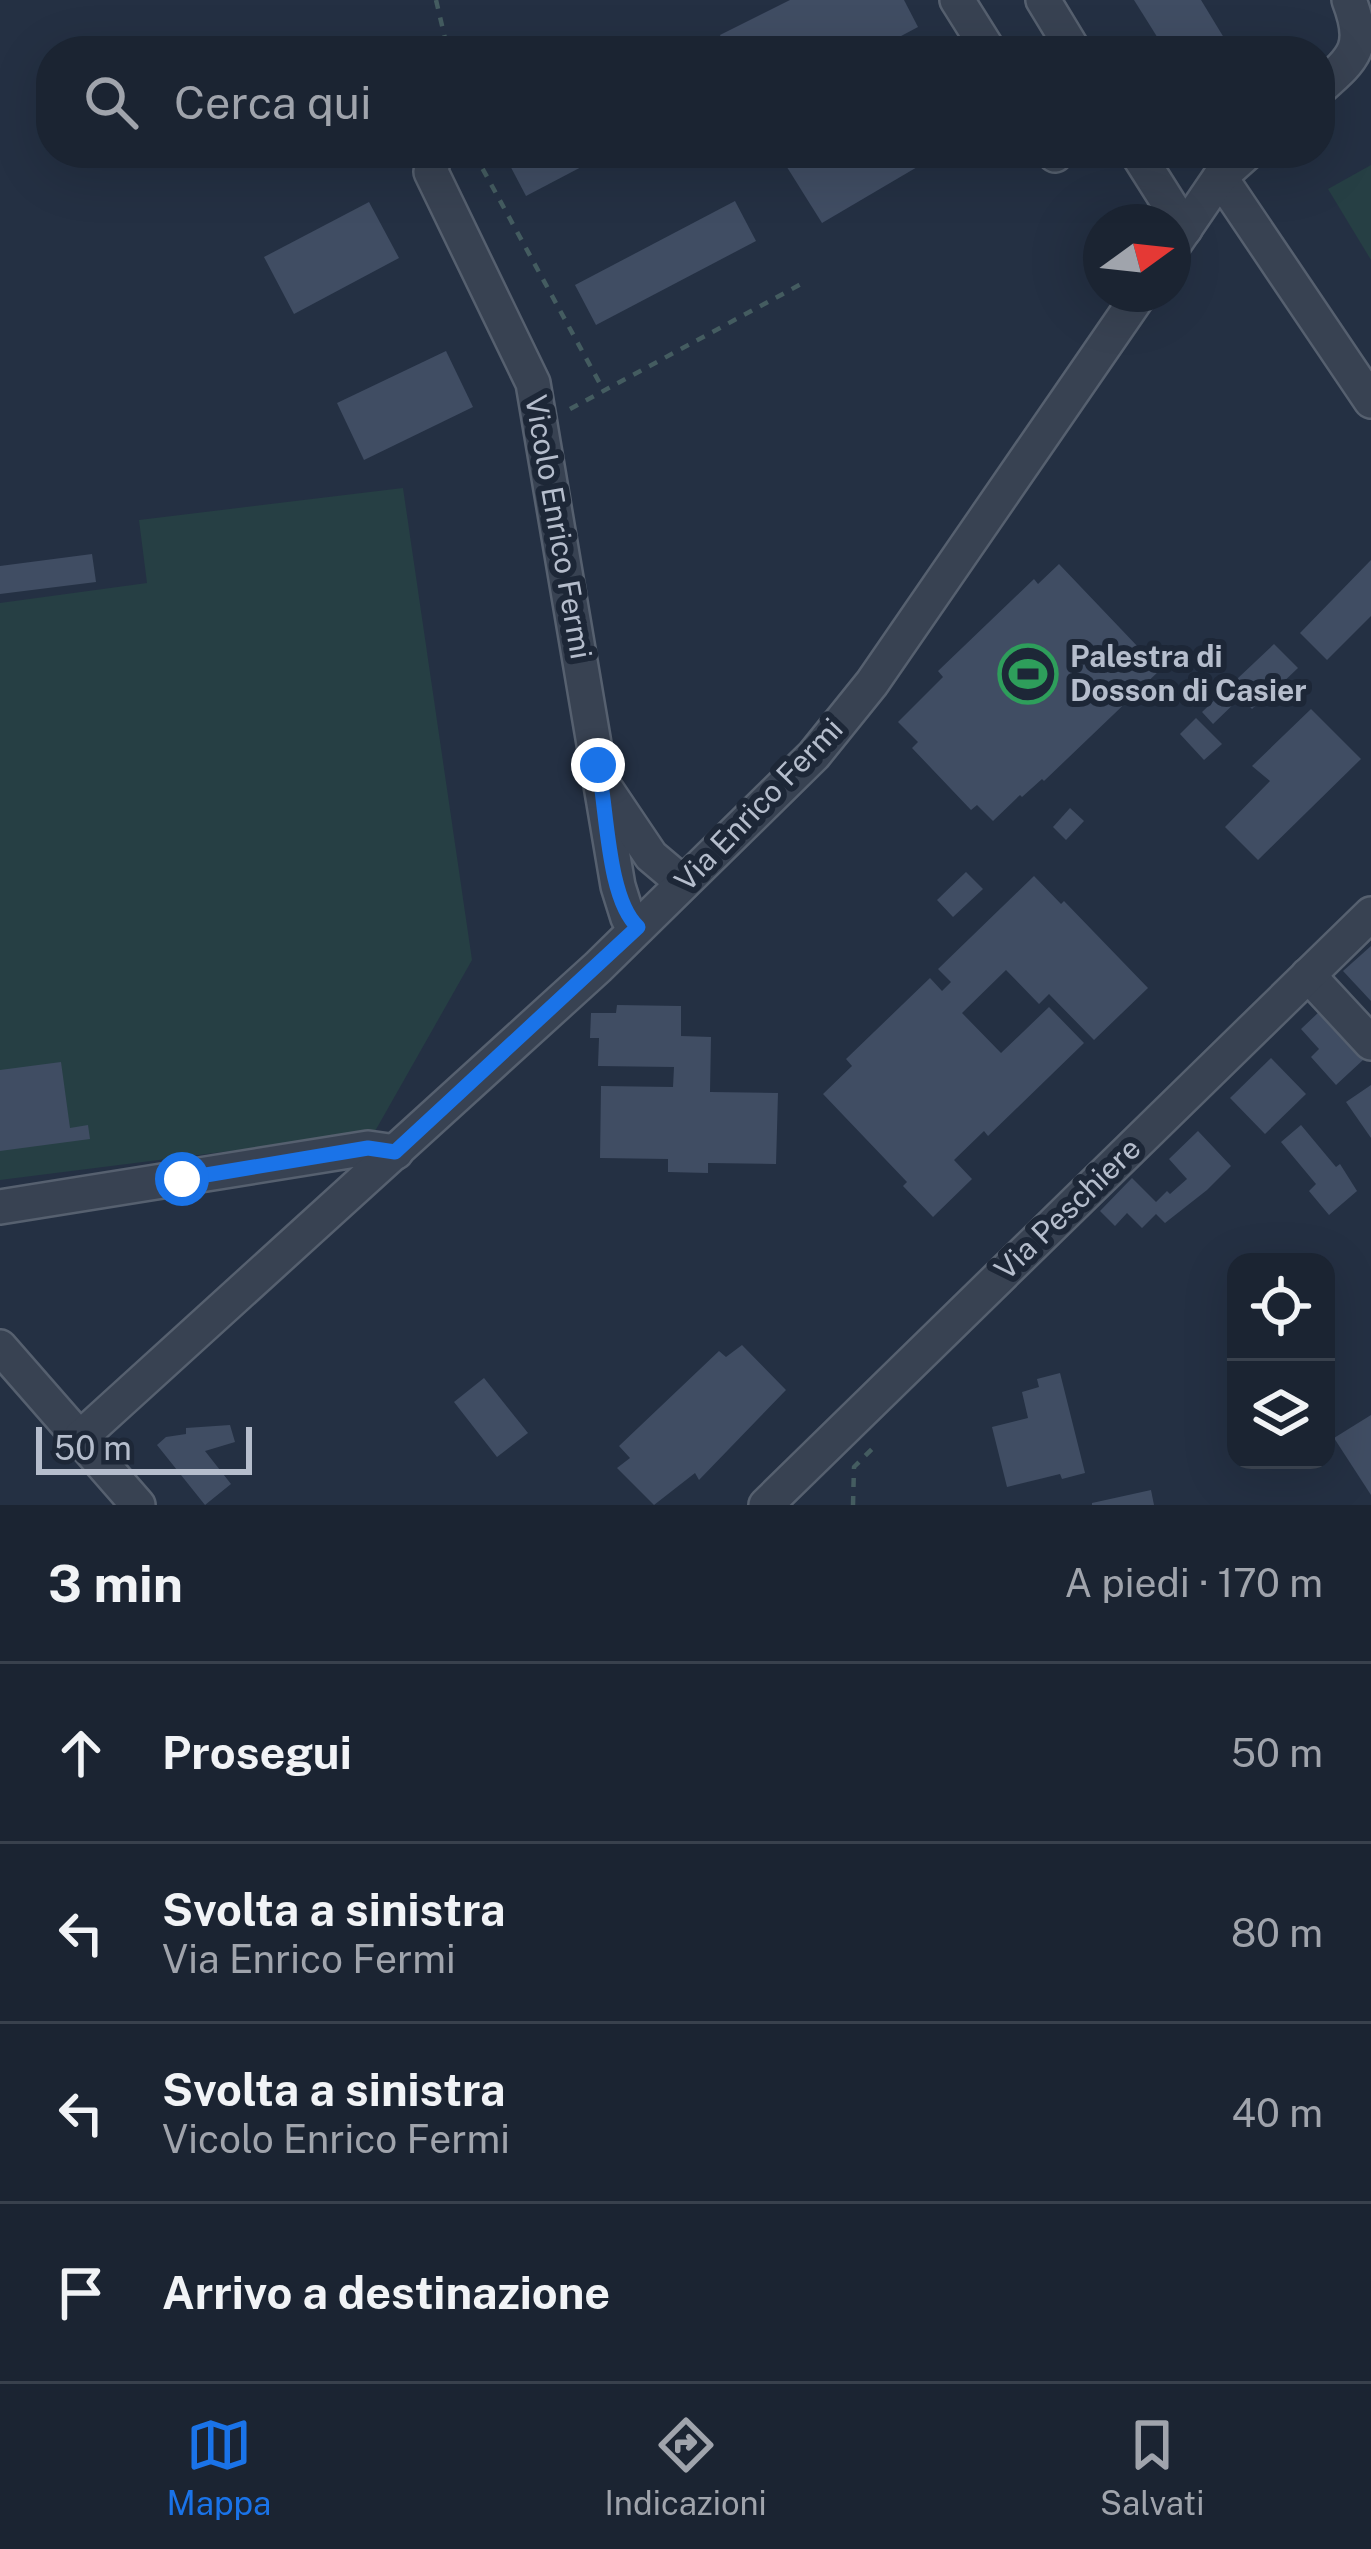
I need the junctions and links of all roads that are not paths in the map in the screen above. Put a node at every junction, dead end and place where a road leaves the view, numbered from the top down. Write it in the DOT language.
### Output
graph roads {
  1 [pos="1043,0"];
  2 [pos="1349,0"];
  3 [pos="972,5"];
  4 [pos="983,36"];
  5 [pos="1065,36"];
  6 [pos="1365,40"];
  7 [pos="1335,73"];
  8 [pos="432,168"];
  9 [pos="1145,168"];
  10 [pos="1230,168"];
  11 [pos="1220,177"];
  12 [pos="1163,204"];
  13 [pos="1191,219"];
  14 [pos="1128,312"];
  15 [pos="1371,401"];
  16 [pos="601,780"];
  17 [pos="683,883"];
  18 [pos="1371,914"];
  19 [pos="638,927"];
  20 [pos="1308,975"];
  21 [pos="1371,1043"];
  22 [pos="395,1152"];
  23 [pos="0,1207"];
  24 [pos="0,1347"];
  25 [pos="81,1437"];
  26 [pos="801,1493"];
  27 [pos="138,1505"];
  28 [pos="766,1505"];
  1 -- 5 [label="street"];
  2 -- 6 [label="street"];
  3 -- 4 [label="street"];
  6 -- 7 [label="street"];
  8 -- 16 [label="street, Vicolo Enrico Fermi"];
  9 -- 12 [label="street"];
  10 -- 11 [label="street"];
  11 -- 13 [label="street"];
  11 -- 15 [label="street"];
  14 -- 17 [label="street, Via Enrico Fermi"];
  16 -- 17 [label="street, Vicolo Enrico Fermi"];
  16 -- 19 [label="street, Vicolo Enrico Fermi"];
  17 -- 19 [label="street, Via Enrico Fermi"];
  18 -- 20 [label="street, Via Peschiere"];
  19 -- 22 [label="street, Via Enrico Fermi"];
  20 -- 21 [label="street"];
  20 -- 26 [label="street, Via Peschiere"];
  22 -- 23 [label="street"];
  22 -- 25 [label="street, Via Enrico Fermi"];
  24 -- 25 [label="street"];
  25 -- 27 [label="street"];
  26 -- 28 [label="street, Via Peschiere"];
}
